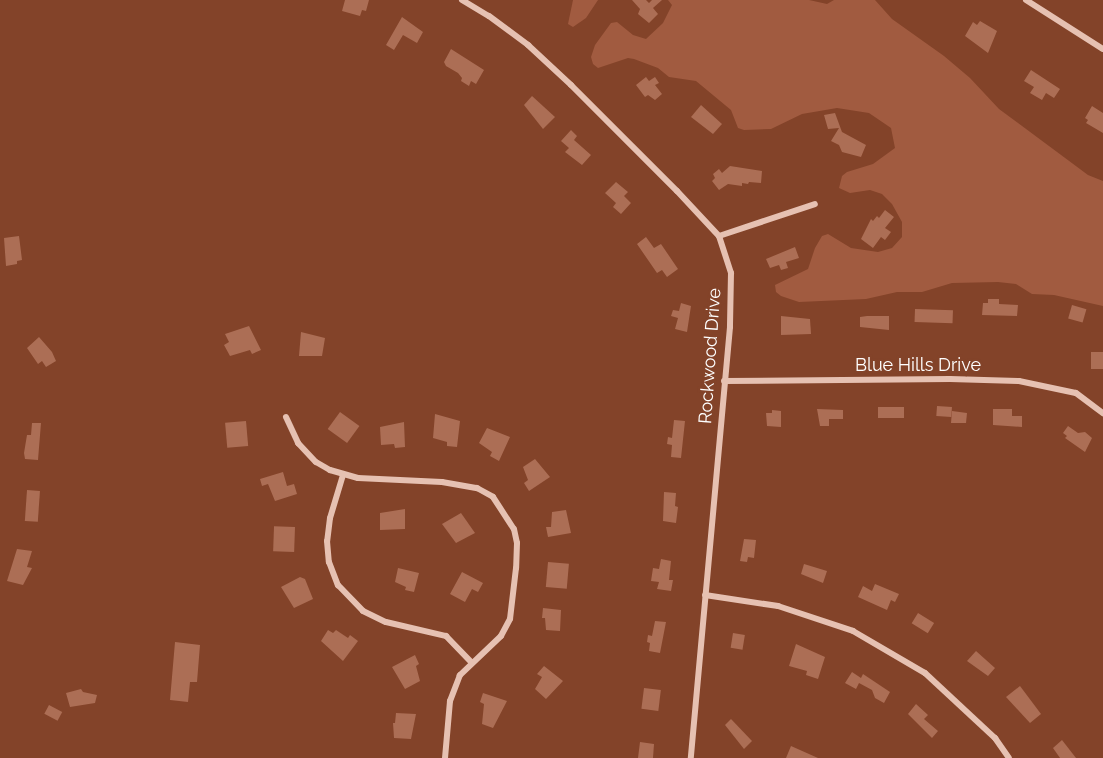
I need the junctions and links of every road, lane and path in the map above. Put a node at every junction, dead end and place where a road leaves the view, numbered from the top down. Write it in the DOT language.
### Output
graph roads {
  1 [pos="462,0"];
  2 [pos="1026,0"];
  3 [pos="1103,49"];
  4 [pos="815,204"];
  5 [pos="719,236"];
  6 [pos="724,381"];
  7 [pos="1103,413"];
  8 [pos="286,417"];
  9 [pos="343,475"];
  10 [pos="705,595"];
  11 [pos="472,663"];
  12 [pos="445,758"];
  13 [pos="691,758"];
  14 [pos="1009,758"];
  1 -- 5 [label="street, Rockwood Drive"];
  2 -- 3 [label="street"];
  4 -- 5 [label="street"];
  5 -- 6 [label="street, Rockwood Drive"];
  6 -- 7 [label="street, Blue Hills Drive"];
  6 -- 10 [label="street, Rockwood Drive"];
  8 -- 9 [label="street"];
  9 -- 11 [label="street"];
  9 -- 11 [label="street"];
  10 -- 13 [label="street, Rockwood Drive"];
  10 -- 14 [label="street"];
  11 -- 12 [label="street"];
}
